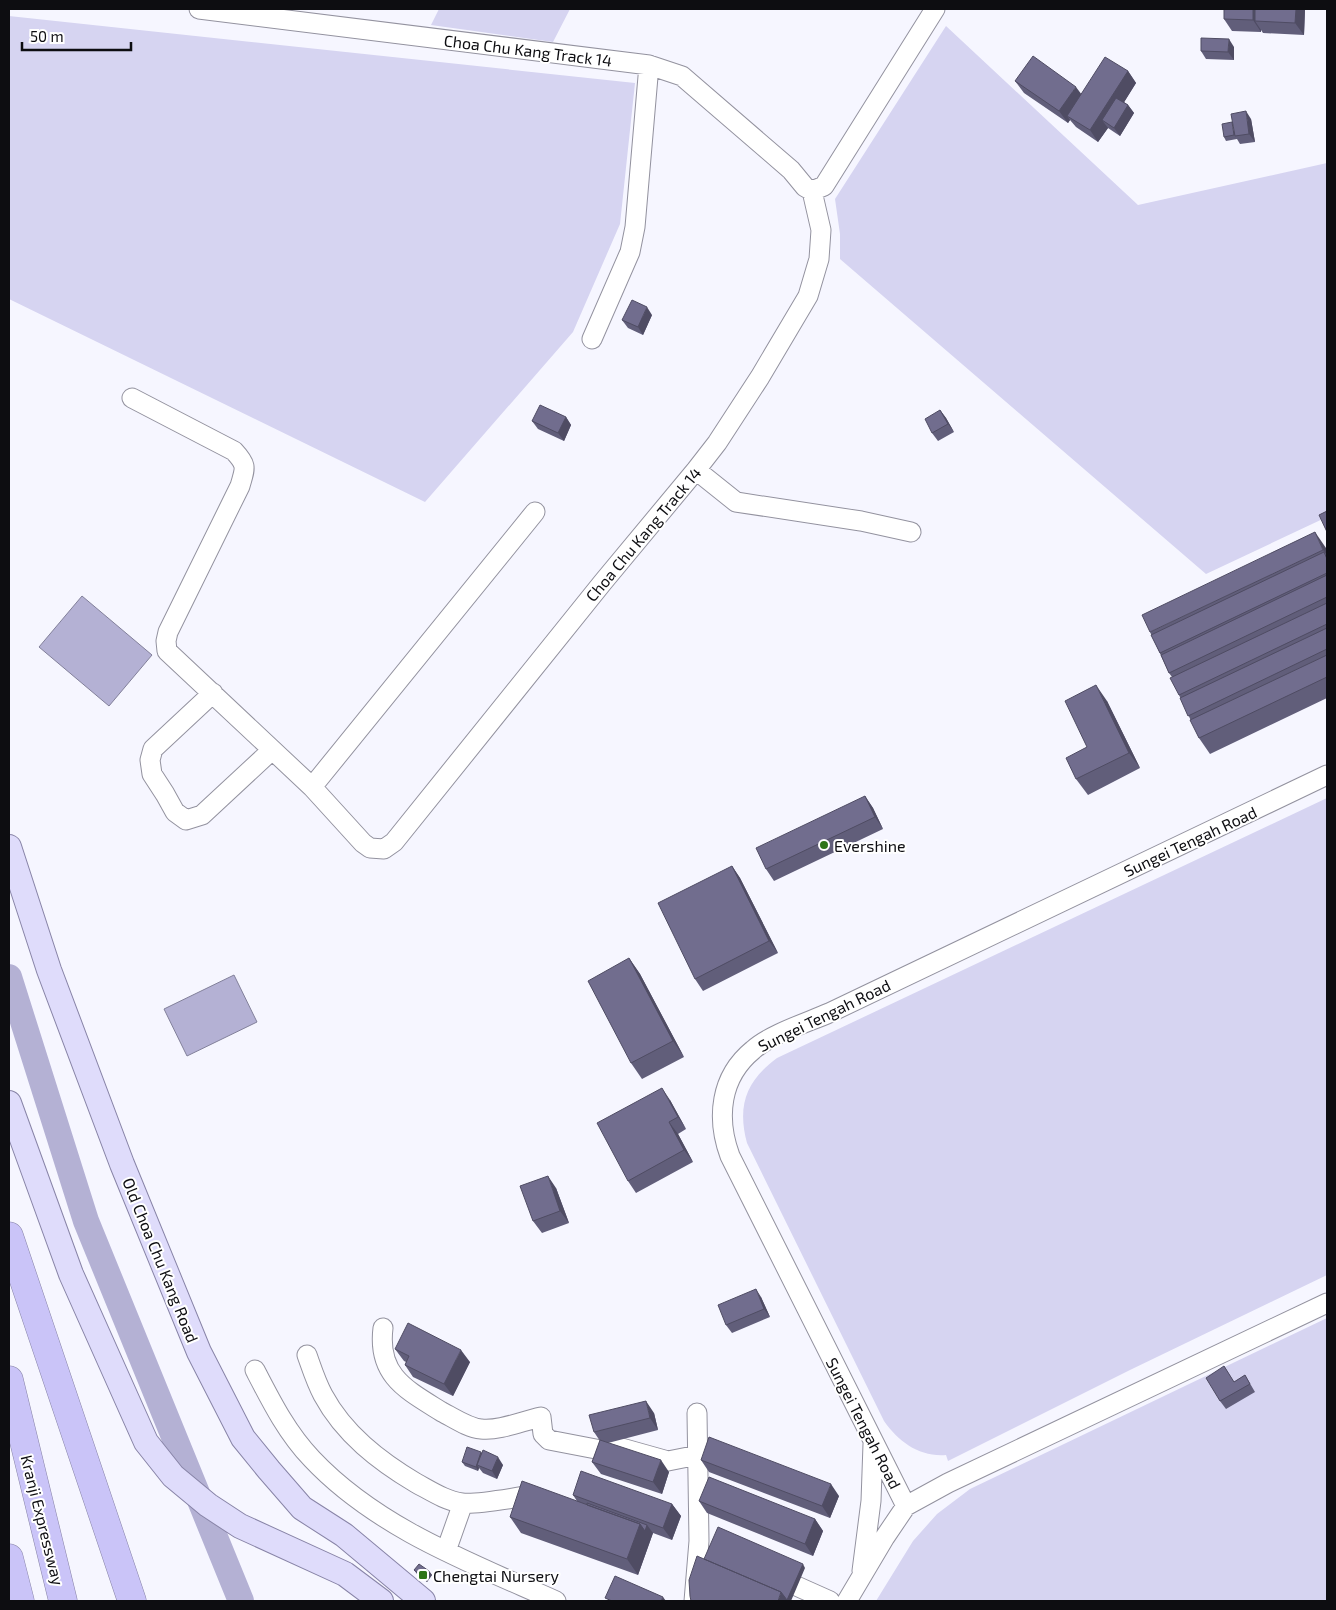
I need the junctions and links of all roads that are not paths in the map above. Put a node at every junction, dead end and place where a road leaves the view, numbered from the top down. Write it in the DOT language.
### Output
graph roads {
  1 [pos="199,9"];
  2 [pos="935,9"];
  3 [pos="650,65"];
  4 [pos="812,191"];
  5 [pos="592,338"];
  6 [pos="132,398"];
  7 [pos="696,470"];
  8 [pos="536,512"];
  9 [pos="911,532"];
  10 [pos="213,693"];
  11 [pos="272,750"];
  12 [pos="1327,774"];
  13 [pos="312,787"];
  14 [pos="9,847"];
  15 [pos="9,1103"];
  16 [pos="9,1236"];
  17 [pos="1327,1303"];
  18 [pos="382,1328"];
  19 [pos="307,1355"];
  20 [pos="255,1370"];
  21 [pos="9,1380"];
  22 [pos="697,1413"];
  23 [pos="873,1440"];
  24 [pos="698,1455"];
  25 [pos="527,1496"];
  26 [pos="463,1503"];
  27 [pos="906,1506"];
  28 [pos="699,1541"];
  29 [pos="717,1549"];
  30 [pos="446,1551"];
  31 [pos="9,1558"];
  32 [pos="761,1569"];
  33 [pos="861,1576"];
  34 [pos="20,1601"];
  35 [pos="64,1601"];
  36 [pos="132,1601"];
  37 [pos="381,1601"];
  38 [pos="423,1601"];
  39 [pos="556,1601"];
  40 [pos="694,1601"];
  41 [pos="830,1601"];
  42 [pos="848,1601"];
  1 -- 3 [label="street, Choa Chu Kang Track 14"];
  2 -- 4 [label="street"];
  3 -- 4 [label="street, Choa Chu Kang Track 14"];
  3 -- 5 [label="street"];
  4 -- 7 [label="street, Choa Chu Kang Track 14"];
  6 -- 10 [label="street"];
  7 -- 9 [label="street"];
  7 -- 13 [label="street, Choa Chu Kang Track 14"];
  8 -- 13 [label="street"];
  10 -- 11 [label="street"];
  10 -- 11 [label="street"];
  11 -- 13 [label="street"];
  12 -- 23 [label="street, Sungei Tengah Road"];
  14 -- 38 [label="main road, Old Choa Chu Kang Road"];
  15 -- 37 [label="main road"];
  16 -- 36 [label="highway"];
  17 -- 27 [label="street, Sungei Tengah Road"];
  18 -- 24 [label="street"];
  19 -- 26 [label="street"];
  20 -- 30 [label="street"];
  21 -- 35 [label="highway, Kranji Expressway"];
  22 -- 24 [label="street"];
  23 -- 27 [label="street, Sungei Tengah Road"];
  23 -- 33 [label="street"];
  24 -- 28 [label="street"];
  25 -- 26 [label="street"];
  26 -- 30 [label="street"];
  27 -- 33 [label="street, Sungei Tengah Road"];
  28 -- 29 [label="street"];
  28 -- 40 [label="street"];
  30 -- 39 [label="street"];
  31 -- 34 [label="highway"];
  32 -- 41 [label="street"];
  33 -- 42 [label="street, Sungei Tengah Road"];
}
